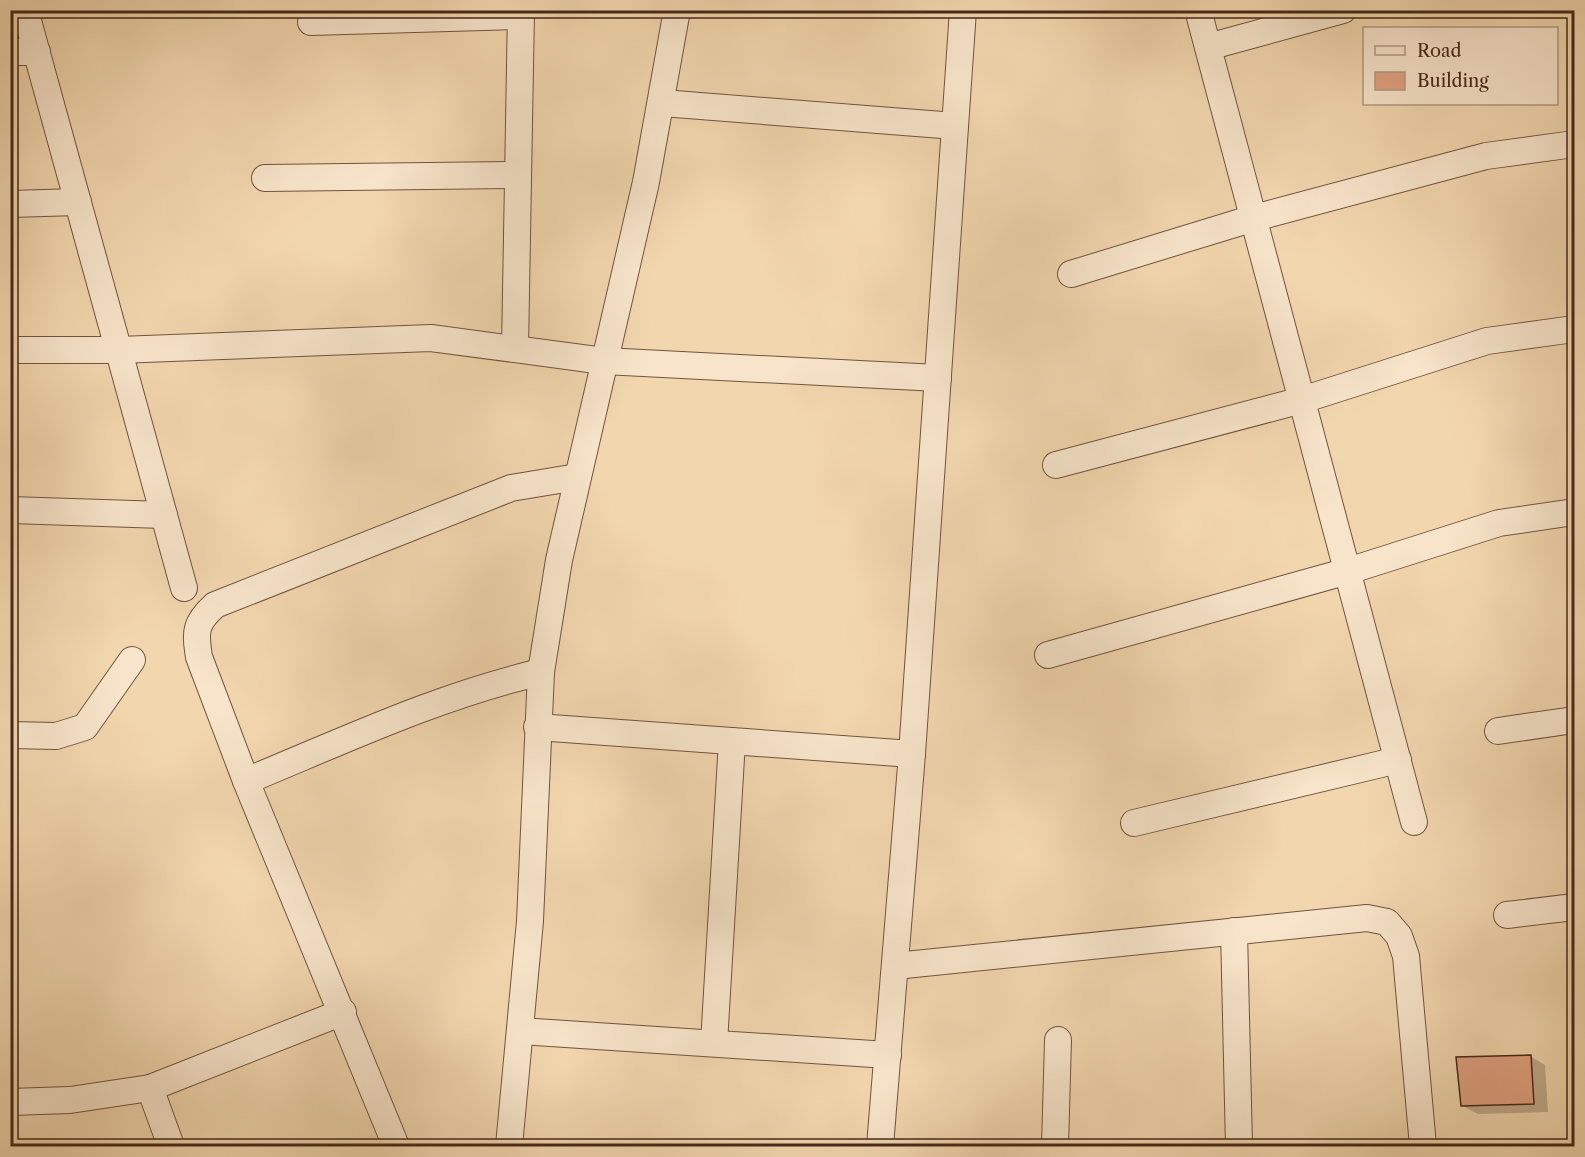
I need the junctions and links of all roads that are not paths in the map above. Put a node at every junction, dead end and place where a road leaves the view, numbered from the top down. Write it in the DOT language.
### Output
graph roads {
  1 [pos="25,10"];
  2 [pos="677,10"];
  3 [pos="963,10"];
  4 [pos="1198,10"];
  5 [pos="1343,10"];
  6 [pos="521,13"];
  7 [pos="311,22"];
  8 [pos="1208,47"];
  9 [pos="10,52"];
  10 [pos="37,52"];
  11 [pos="662,103"];
  12 [pos="955,126"];
  13 [pos="1575,144"];
  14 [pos="518,175"];
  15 [pos="265,178"];
  16 [pos="78,202"];
  17 [pos="10,204"];
  18 [pos="1254,218"];
  19 [pos="1071,274"];
  20 [pos="1575,329"];
  21 [pos="514,349"];
  22 [pos="10,350"];
  23 [pos="119,350"];
  24 [pos="604,361"];
  25 [pos="938,378"];
  26 [pos="1302,400"];
  27 [pos="1056,465"];
  28 [pos="577,477"];
  29 [pos="10,510"];
  30 [pos="1575,512"];
  31 [pos="164,515"];
  32 [pos="1348,571"];
  33 [pos="184,588"];
  34 [pos="1048,655"];
  35 [pos="132,660"];
  36 [pos="541,672"];
  37 [pos="1575,720"];
  38 [pos="537,728"];
  39 [pos="1498,731"];
  40 [pos="10,735"];
  41 [pos="732,741"];
  42 [pos="912,754"];
  43 [pos="1398,760"];
  44 [pos="246,781"];
  45 [pos="1414,822"];
  46 [pos="1134,823"];
  47 [pos="1575,907"];
  48 [pos="1507,915"];
  49 [pos="1234,931"];
  50 [pos="895,966"];
  51 [pos="343,1012"];
  52 [pos="520,1031"];
  53 [pos="1058,1040"];
  54 [pos="714,1043"];
  55 [pos="888,1054"];
  56 [pos="150,1088"];
  57 [pos="10,1102"];
  58 [pos="171,1146"];
  59 [pos="396,1146"];
  60 [pos="508,1146"];
  61 [pos="880,1146"];
  62 [pos="1055,1146"];
  63 [pos="1239,1146"];
  64 [pos="1423,1146"];
  1 -- 10 [label="street"];
  2 -- 11 [label="street"];
  3 -- 12 [label="street"];
  4 -- 8 [label="street"];
  5 -- 8 [label="street"];
  6 -- 7 [label="street"];
  6 -- 14 [label="street"];
  8 -- 18 [label="street"];
  9 -- 10 [label="street"];
  10 -- 16 [label="street"];
  11 -- 12 [label="street"];
  11 -- 24 [label="street"];
  12 -- 25 [label="street"];
  13 -- 18 [label="street"];
  14 -- 15 [label="street"];
  14 -- 21 [label="street"];
  16 -- 17 [label="street"];
  16 -- 23 [label="street"];
  18 -- 19 [label="street"];
  18 -- 26 [label="street"];
  20 -- 26 [label="street"];
  21 -- 23 [label="street"];
  21 -- 24 [label="street"];
  22 -- 23 [label="street"];
  23 -- 31 [label="street"];
  24 -- 25 [label="street"];
  24 -- 28 [label="street"];
  25 -- 42 [label="street"];
  26 -- 27 [label="street"];
  26 -- 32 [label="street"];
  28 -- 36 [label="street"];
  28 -- 44 [label="street"];
  29 -- 31 [label="street"];
  30 -- 32 [label="street"];
  31 -- 33 [label="street"];
  32 -- 34 [label="street"];
  32 -- 43 [label="street"];
  35 -- 40 [label="street"];
  36 -- 38 [label="street"];
  36 -- 44 [label="street"];
  37 -- 39 [label="street"];
  38 -- 41 [label="street"];
  38 -- 52 [label="street"];
  41 -- 42 [label="street"];
  41 -- 54 [label="street"];
  42 -- 50 [label="street"];
  43 -- 45 [label="street"];
  43 -- 46 [label="street"];
  44 -- 51 [label="street"];
  47 -- 48 [label="street"];
  49 -- 50 [label="street"];
  49 -- 63 [label="street"];
  49 -- 64 [label="street"];
  50 -- 55 [label="street"];
  51 -- 56 [label="street"];
  51 -- 59 [label="street"];
  52 -- 54 [label="street"];
  52 -- 60 [label="street"];
  53 -- 62 [label="street"];
  54 -- 55 [label="street"];
  55 -- 61 [label="street"];
  56 -- 57 [label="street"];
  56 -- 58 [label="street"];
}
